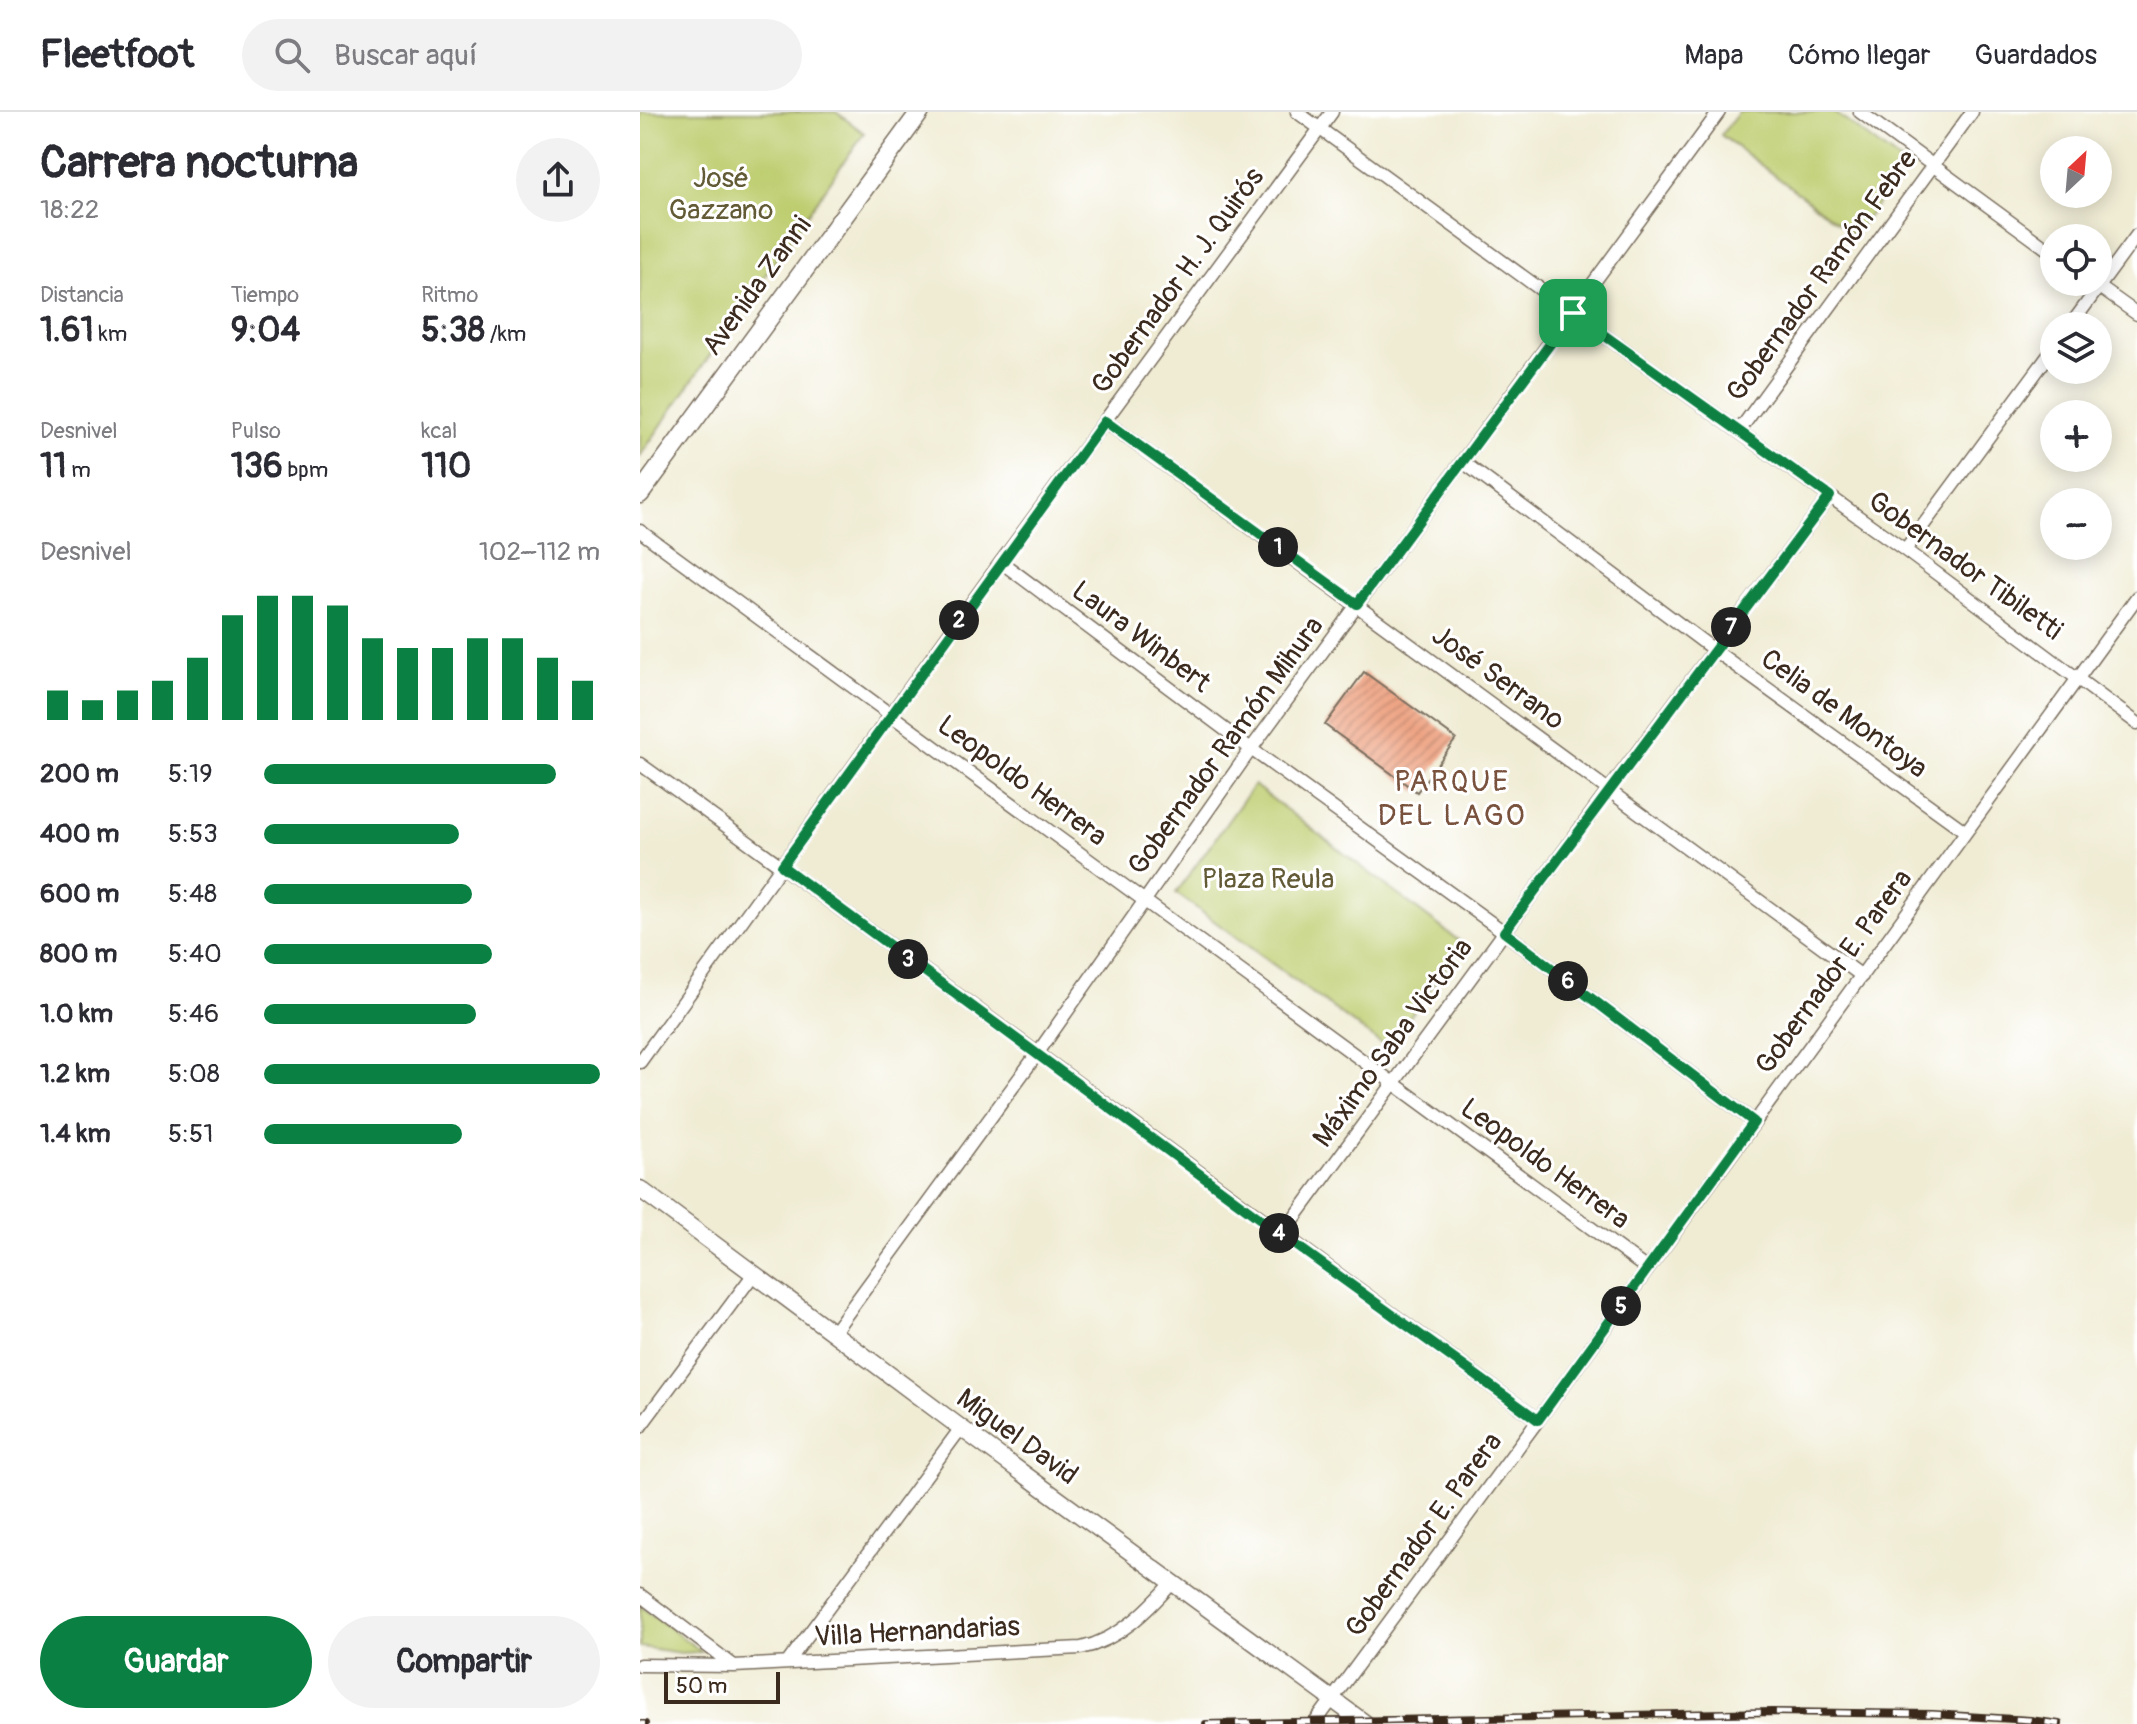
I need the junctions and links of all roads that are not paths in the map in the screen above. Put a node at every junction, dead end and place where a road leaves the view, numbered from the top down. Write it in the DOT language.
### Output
graph roads {
  1 [pos="920,112"];
  2 [pos="1297,112"];
  3 [pos="1332,112"];
  4 [pos="1719,112"];
  5 [pos="1860,112"];
  6 [pos="1972,112"];
  7 [pos="1319,129"];
  8 [pos="1932,165"];
  9 [pos="2137,235"];
  10 [pos="2040,244"];
  11 [pos="2112,265"];
  12 [pos="2112,296"];
  13 [pos="1573,313"];
  14 [pos="2137,314"];
  15 [pos="2040,367"];
  16 [pos="1105,421"];
  17 [pos="1739,431"];
  18 [pos="1463,462"];
  19 [pos="640,494"];
  20 [pos="1830,496"];
  21 [pos="640,531"];
  22 [pos="1905,550"];
  23 [pos="1001,562"];
  24 [pos="2137,597"];
  25 [pos="1357,604"];
  26 [pos="1714,650"];
  27 [pos="2077,678"];
  28 [pos="890,715"];
  29 [pos="2137,723"];
  30 [pos="1251,749"];
  31 [pos="640,764"];
  32 [pos="1610,789"];
  33 [pos="1966,832"];
  34 [pos="782,866"];
  35 [pos="1145,900"];
  36 [pos="1504,932"];
  37 [pos="1862,976"];
  38 [pos="1037,1054"];
  39 [pos="640,1062"];
  40 [pos="1393,1083"];
  41 [pos="1754,1122"];
  42 [pos="640,1189"];
  43 [pos="1282,1235"];
  44 [pos="1647,1269"];
  45 [pos="753,1275"];
  46 [pos="833,1333"];
  47 [pos="1538,1420"];
  48 [pos="640,1427"];
  49 [pos="961,1428"];
  50 [pos="1173,1582"];
  51 [pos="640,1595"];
  52 [pos="788,1662"];
  53 [pos="640,1665"];
  54 [pos="734,1666"];
  55 [pos="1332,1699"];
  56 [pos="1314,1724"];
  57 [pos="1366,1724"];
  1 -- 19 [label="main road, Avenida Zanni"];
  2 -- 7 [label="street, Gobernador Tibiletti"];
  3 -- 7 [label="street, Gobernador H. J. Quirós"];
  4 -- 13 [label="street, Gobernador Ramón Mihura"];
  5 -- 8 [label="street"];
  6 -- 8 [label="street, Gobernador Ramón Febre"];
  7 -- 13 [label="street, Gobernador Tibiletti"];
  7 -- 16 [label="street, Gobernador H. J. Quirós"];
  8 -- 10 [label="street"];
  8 -- 17 [label="street, Gobernador Ramón Febre"];
  9 -- 11 [label="street"];
  12 -- 14 [label="street"];
  13 -- 17 [label="street, Gobernador Tibiletti"];
  13 -- 18 [label="street, Gobernador Ramón Mihura"];
  15 -- 22 [label="street"];
  16 -- 23 [label="street, Gobernador H. J. Quirós"];
  16 -- 25 [label="street, José Serrano"];
  17 -- 20 [label="street, Gobernador Tibiletti"];
  18 -- 25 [label="street, Gobernador Ramón Mihura"];
  18 -- 26 [label="street, Celia de Montoya"];
  20 -- 22 [label="street, Gobernador Tibiletti"];
  20 -- 26 [label="street, Máximo Saba Victoria"];
  21 -- 28 [label="street, Leopoldo Herrera"];
  22 -- 27 [label="street, Gobernador Tibiletti"];
  23 -- 28 [label="street, Gobernador H. J. Quirós"];
  23 -- 30 [label="street, Laura Winbert"];
  24 -- 27 [label="street, Gobernador E. Parera"];
  25 -- 30 [label="street, Gobernador Ramón Mihura"];
  25 -- 32 [label="street, José Serrano"];
  26 -- 32 [label="street, Máximo Saba Victoria"];
  26 -- 33 [label="street, Celia de Montoya"];
  27 -- 29 [label="street, Gobernador Tibiletti"];
  27 -- 33 [label="street, Gobernador E. Parera"];
  28 -- 34 [label="street, Gobernador H. J. Quirós"];
  28 -- 35 [label="street, Leopoldo Herrera"];
  30 -- 35 [label="street, Gobernador Ramón Mihura"];
  30 -- 36 [label="street, Laura Winbert"];
  31 -- 34 [label="street"];
  32 -- 36 [label="street, Máximo Saba Victoria"];
  32 -- 37 [label="street, José Serrano"];
  33 -- 37 [label="street, Gobernador E. Parera"];
  34 -- 38 [label="street"];
  34 -- 39 [label="street, Gobernador H. J. Quirós"];
  35 -- 38 [label="street, Gobernador Ramón Mihura"];
  35 -- 40 [label="street, Leopoldo Herrera"];
  36 -- 40 [label="street, Máximo Saba Victoria"];
  36 -- 41 [label="street, Laura Winbert"];
  37 -- 41 [label="street, Gobernador E. Parera"];
  38 -- 43 [label="street"];
  38 -- 46 [label="street, Gobernador Ramón Mihura"];
  40 -- 43 [label="street, Máximo Saba Victoria"];
  40 -- 44 [label="street, Leopoldo Herrera"];
  41 -- 44 [label="street, Gobernador E. Parera"];
  42 -- 45 [label="street, Miguel David"];
  43 -- 47 [label="street"];
  44 -- 47 [label="street, Gobernador E. Parera"];
  45 -- 46 [label="street, Miguel David"];
  45 -- 48 [label="street"];
  46 -- 49 [label="street, Miguel David"];
  47 -- 55 [label="street, Gobernador E. Parera"];
  49 -- 50 [label="street, Miguel David"];
  49 -- 52 [label="street"];
  50 -- 52 [label="street, Villa Hernandarias"];
  50 -- 55 [label="street, Miguel David"];
  51 -- 54 [label="street"];
  52 -- 54 [label="street, Villa Hernandarias"];
  53 -- 54 [label="street, Villa Hernandarias"];
  55 -- 56 [label="street, Gobernador E. Parera"];
  55 -- 57 [label="street, Miguel David"];
}
